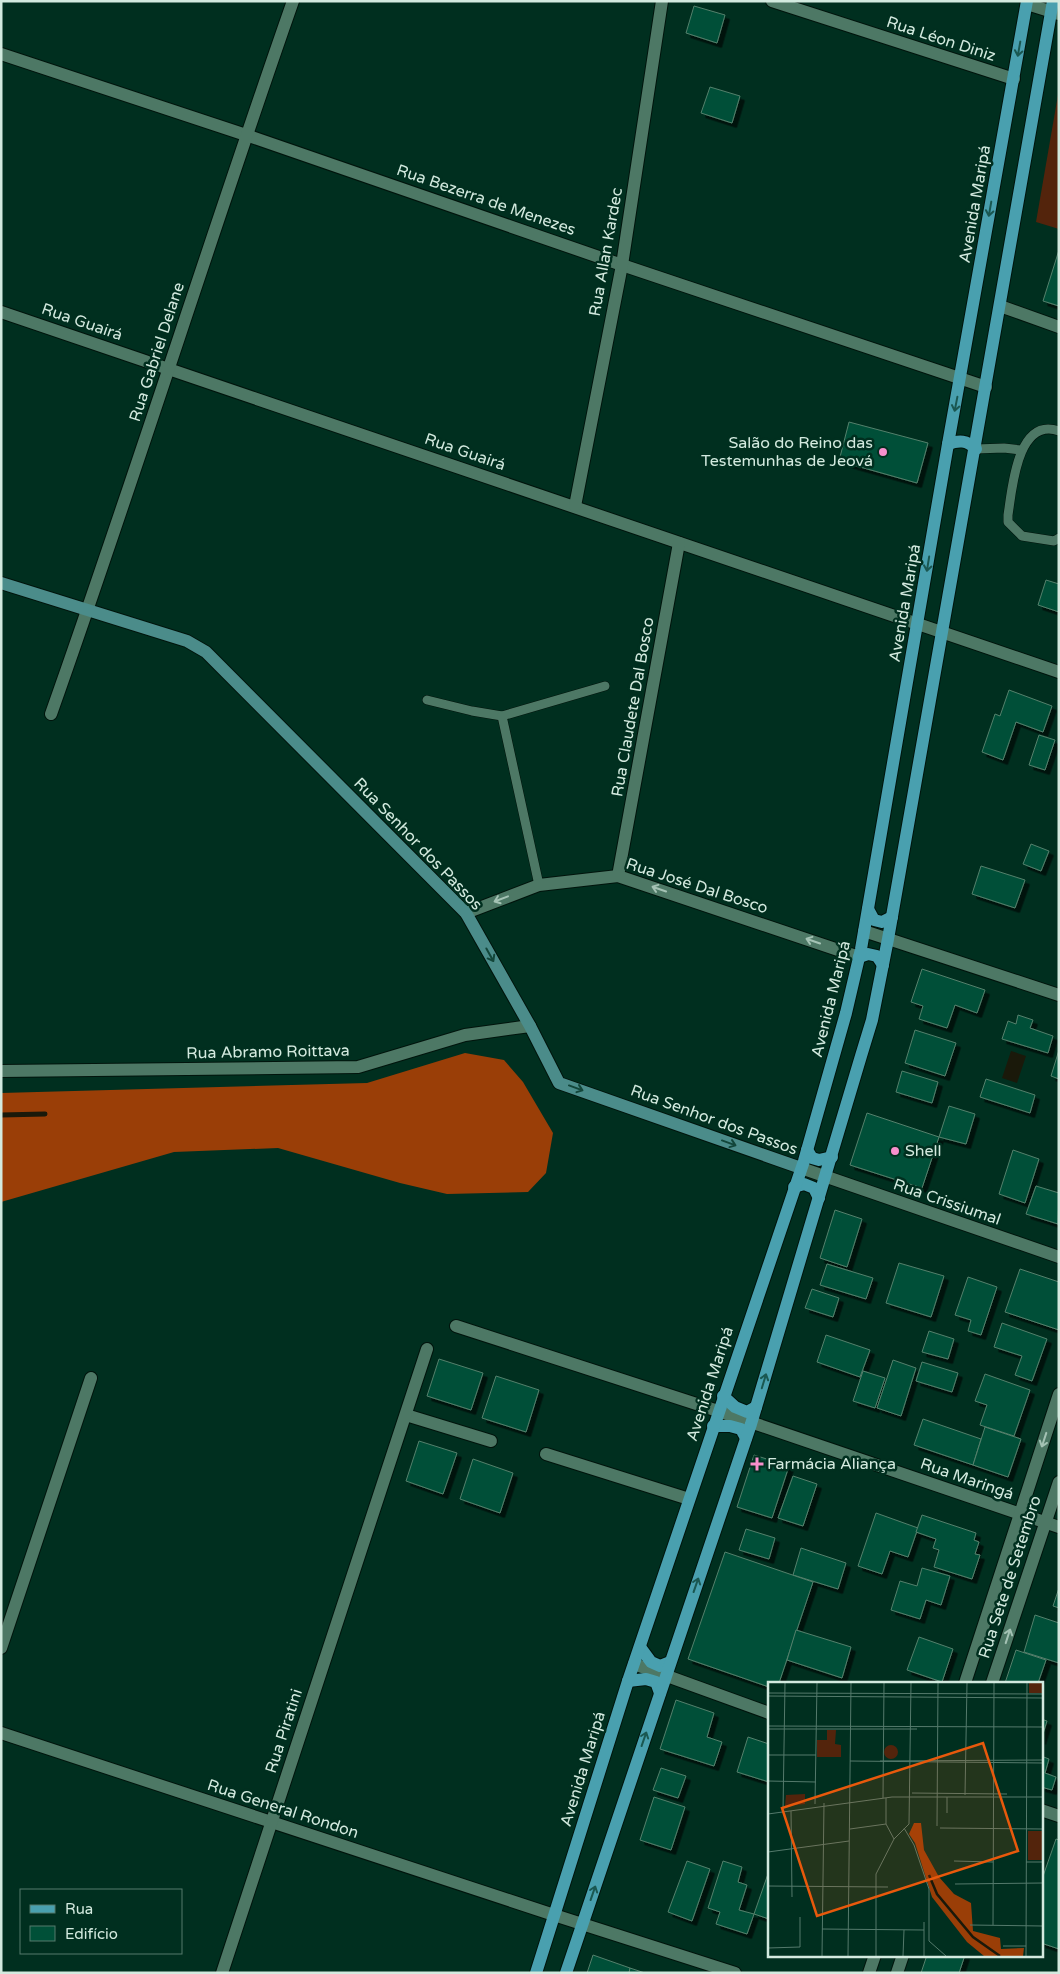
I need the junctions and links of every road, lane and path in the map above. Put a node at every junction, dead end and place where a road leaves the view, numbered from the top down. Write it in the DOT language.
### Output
graph roads {
  1 [pos="293,1"];
  2 [pos="662,1"];
  3 [pos="772,1"];
  4 [pos="1027,3"];
  5 [pos="1055,9"];
  6 [pos="1,54"];
  7 [pos="1014,79"];
  8 [pos="246,135"];
  9 [pos="622,265"];
  10 [pos="1000,306"];
  11 [pos="1,312"];
  12 [pos="1059,327"];
  13 [pos="169,369"];
  14 [pos="960,378"];
  15 [pos="986,387"];
  16 [pos="1059,431"];
  17 [pos="948,444"];
  18 [pos="976,449"];
  19 [pos="1021,450"];
  20 [pos="576,506"];
  21 [pos="1059,538"];
  22 [pos="679,543"];
  23 [pos="1,583"];
  24 [pos="87,611"];
  25 [pos="918,625"];
  26 [pos="942,634"];
  27 [pos="1059,672"];
  28 [pos="605,686"];
  29 [pos="427,700"];
  30 [pos="51,714"];
  31 [pos="502,716"];
  32 [pos="618,876"];
  33 [pos="539,885"];
  34 [pos="868,909"];
  35 [pos="466,912"];
  36 [pos="892,917"];
  37 [pos="864,931"];
  38 [pos="888,939"];
  39 [pos="859,957"];
  40 [pos="883,965"];
  41 [pos="1059,995"];
  42 [pos="530,1026"];
  43 [pos="1,1071"];
  44 [pos="807,1150"];
  45 [pos="832,1157"];
  46 [pos="801,1168"];
  47 [pos="825,1178"];
  48 [pos="794,1187"];
  49 [pos="819,1198"];
  50 [pos="1059,1257"];
  51 [pos="456,1326"];
  52 [pos="427,1349"];
  53 [pos="91,1378"];
  54 [pos="1059,1394"];
  55 [pos="723,1396"];
  56 [pos="756,1407"];
  57 [pos="718,1411"];
  58 [pos="406,1415"];
  59 [pos="750,1424"];
  60 [pos="713,1426"];
  61 [pos="746,1438"];
  62 [pos="491,1441"];
  63 [pos="546,1454"];
  64 [pos="1059,1482"];
  65 [pos="689,1499"];
  66 [pos="1020,1514"];
  67 [pos="1045,1523"];
  68 [pos="1059,1528"];
  69 [pos="640,1647"];
  70 [pos="1,1648"];
  71 [pos="670,1662"];
  72 [pos="634,1664"];
  73 [pos="666,1676"];
  74 [pos="628,1681"];
  75 [pos="965,1682"];
  76 [pos="992,1682"];
  77 [pos="660,1694"];
  78 [pos="768,1713"];
  79 [pos="1,1733"];
  80 [pos="1042,1810"];
  81 [pos="1059,1816"];
  82 [pos="271,1822"];
  83 [pos="554,1916"];
  84 [pos="582,1924"];
  85 [pos="875,1956"];
  86 [pos="903,1956"];
  87 [pos="222,1973"];
  88 [pos="536,1973"];
  89 [pos="566,1973"];
  90 [pos="735,1973"];
  91 [pos="869,1973"];
  92 [pos="897,1973"];
  1 -- 8 [label="street, Rua Gabriel Delane"];
  2 -- 9 [label="street, Rua Allan Kardec"];
  3 -- 7 [label="street, Rua Léon Diniz"];
  4 -- 5 [label="street"];
  4 -- 7 [label="main road, Avenida Maripá, one-way"];
  5 -- 10 [label="main road"];
  6 -- 8 [label="street, Rua Bezerra de Menezes"];
  7 -- 14 [label="main road, Avenida Maripá, one-way"];
  8 -- 9 [label="street, Rua Bezerra de Menezes"];
  8 -- 13 [label="street, Rua Gabriel Delane"];
  9 -- 14 [label="street, Rua Bezerra de Menezes"];
  9 -- 20 [label="street, Rua Allan Kardec"];
  10 -- 12 [label="street"];
  10 -- 15 [label="main road"];
  11 -- 13 [label="street, Rua Guairá"];
  13 -- 20 [label="street, Rua Guairá"];
  13 -- 24 [label="street, Rua Gabriel Delane"];
  14 -- 15 [label="street, Rua Bezerra de Menezes"];
  14 -- 17 [label="main road, Avenida Maripá, one-way"];
  15 -- 18 [label="main road"];
  16 -- 19 [label="lane"];
  17 -- 18 [label="main road"];
  17 -- 25 [label="main road, Avenida Maripá, one-way"];
  18 -- 19 [label="lane"];
  18 -- 26 [label="main road"];
  19 -- 21 [label="lane"];
  20 -- 22 [label="street, Rua Guairá"];
  22 -- 25 [label="street, Rua Guairá"];
  22 -- 32 [label="street, Rua Claudete Dal Bosco"];
  23 -- 24 [label="street, Rua Senhor dos Passos"];
  24 -- 30 [label="street, Rua Gabriel Delane"];
  24 -- 35 [label="street, Rua Senhor dos Passos"];
  25 -- 26 [label="street, Rua Guairá"];
  25 -- 34 [label="main road, Avenida Maripá"];
  26 -- 27 [label="street, Rua Guairá"];
  26 -- 36 [label="main road"];
  28 -- 31 [label="lane"];
  29 -- 31 [label="lane"];
  31 -- 33 [label="lane"];
  32 -- 33 [label="street, Rua José Dal Bosco"];
  39 -- 32 [label="street, Rua José Dal Bosco, one-way"];
  33 -- 35 [label="street, Rua José Dal Bosco, one-way"];
  34 -- 36 [label="main road"];
  34 -- 37 [label="main road, Avenida Maripá"];
  35 -- 42 [label="street, Rua Senhor dos Passos, one-way"];
  36 -- 38 [label="main road"];
  37 -- 38 [label="street"];
  37 -- 39 [label="main road, Avenida Maripá"];
  38 -- 40 [label="main road"];
  38 -- 41 [label="street"];
  39 -- 40 [label="main road"];
  39 -- 44 [label="main road, Avenida Maripá"];
  40 -- 45 [label="main road"];
  42 -- 43 [label="street, Rua Abramo Roittava"];
  42 -- 46 [label="street, Rua Senhor dos Passos, one-way"];
  44 -- 45 [label="main road"];
  44 -- 46 [label="main road, Avenida Maripá"];
  45 -- 47 [label="main road"];
  46 -- 47 [label="street, Rua Crissiumal"];
  46 -- 48 [label="main road, Avenida Maripá"];
  47 -- 49 [label="main road"];
  47 -- 50 [label="street, Rua Crissiumal"];
  48 -- 49 [label="main road"];
  48 -- 55 [label="main road, Avenida Maripá"];
  56 -- 49 [label="main road, one-way"];
  51 -- 57 [label="street, Rua Maringá"];
  52 -- 58 [label="street, Rua Piratini"];
  53 -- 70 [label="street"];
  54 -- 66 [label="street, Rua Sete de Setembro, one-way"];
  55 -- 56 [label="main road"];
  55 -- 57 [label="main road, Avenida Maripá"];
  56 -- 59 [label="main road"];
  57 -- 59 [label="street, Rua Maringá"];
  57 -- 60 [label="main road, Avenida Maripá"];
  58 -- 62 [label="street"];
  58 -- 82 [label="street, Rua Piratini"];
  59 -- 61 [label="main road"];
  59 -- 66 [label="street, Rua Maringá"];
  60 -- 61 [label="main road"];
  60 -- 65 [label="main road, Avenida Maripá"];
  71 -- 61 [label="main road, one-way"];
  63 -- 65 [label="street"];
  64 -- 67 [label="street, Rua Sete de Setembro"];
  65 -- 69 [label="main road, Avenida Maripá"];
  66 -- 67 [label="street, Rua Maringá"];
  66 -- 75 [label="street, Rua Sete de Setembro"];
  67 -- 68 [label="street, Rua Maringá"];
  76 -- 67 [label="street, Rua Sete de Setembro, one-way"];
  69 -- 71 [label="main road"];
  69 -- 72 [label="main road, Avenida Maripá"];
  71 -- 73 [label="main road"];
  72 -- 73 [label="street"];
  72 -- 74 [label="main road, Avenida Maripá"];
  73 -- 77 [label="main road"];
  73 -- 78 [label="street"];
  74 -- 77 [label="main road"];
  74 -- 83 [label="main road, Avenida Maripá"];
  84 -- 77 [label="main road, one-way"];
  79 -- 82 [label="street, Rua General Rondon"];
  80 -- 81 [label="street"];
  82 -- 83 [label="street, Rua General Rondon"];
  82 -- 87 [label="street, Rua Piratini"];
  83 -- 84 [label="street, Rua General Rondon"];
  83 -- 88 [label="main road, Avenida Maripá"];
  84 -- 89 [label="main road"];
  84 -- 90 [label="street"];
  85 -- 91 [label="street"];
  86 -- 92 [label="street"];
}
